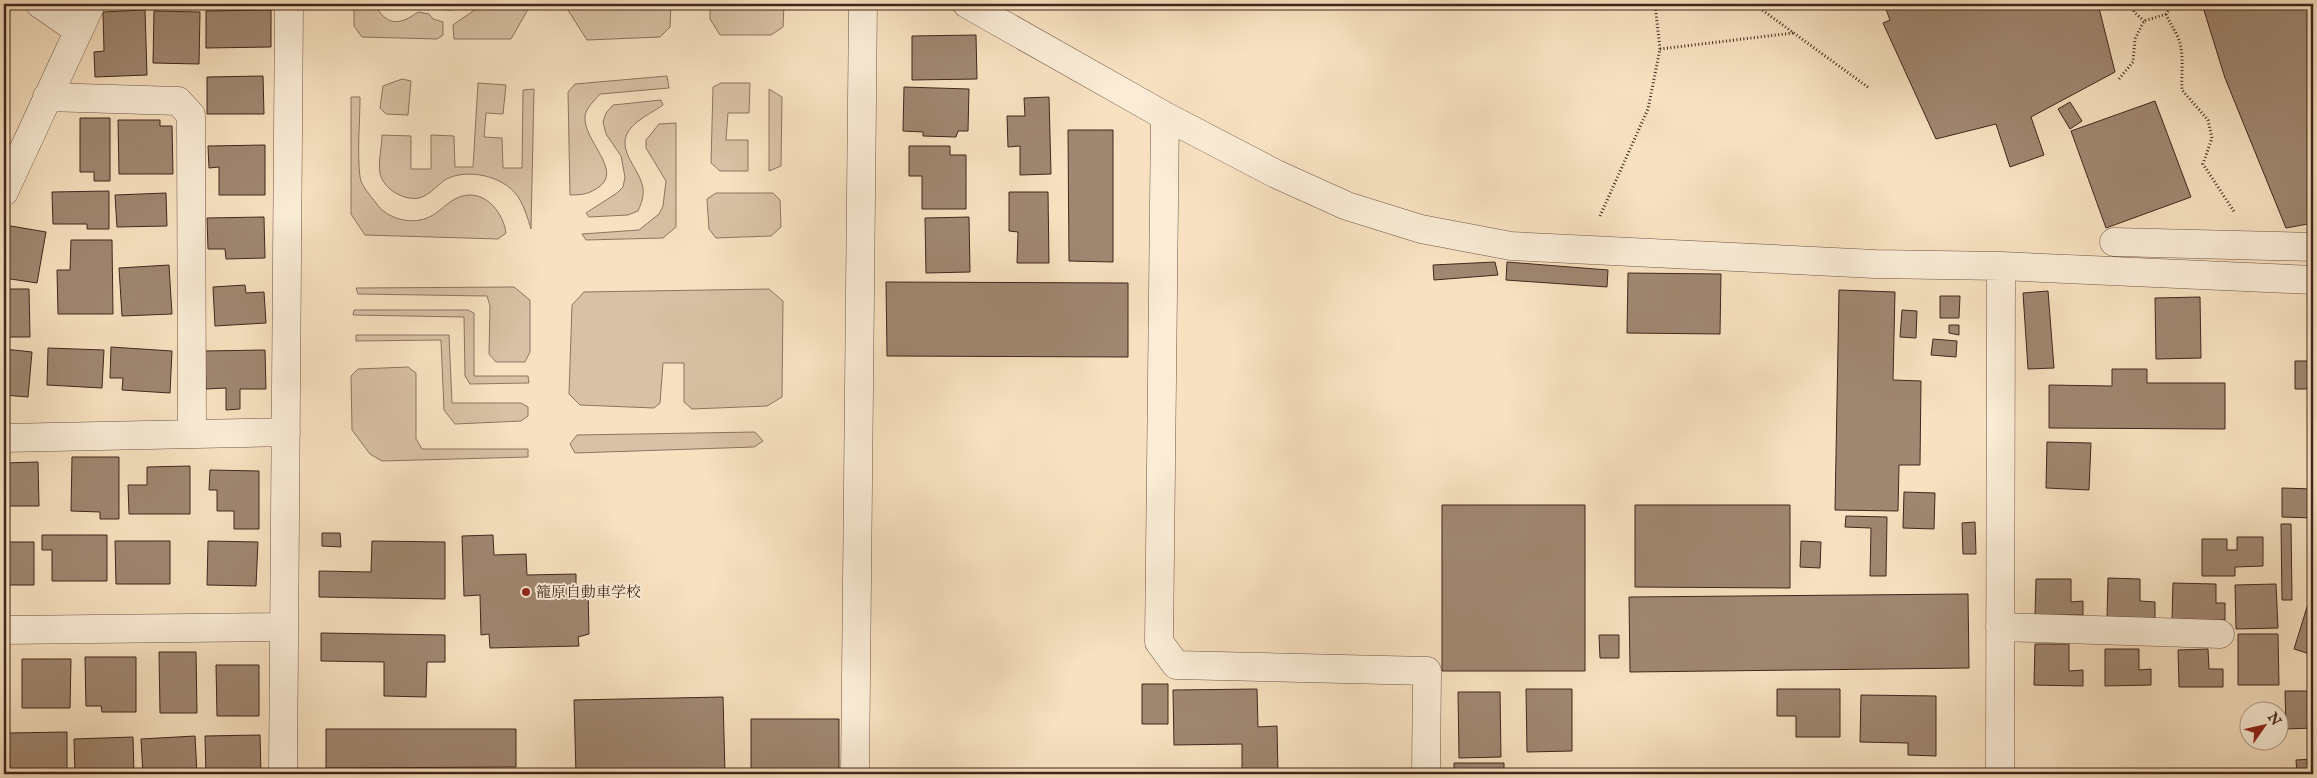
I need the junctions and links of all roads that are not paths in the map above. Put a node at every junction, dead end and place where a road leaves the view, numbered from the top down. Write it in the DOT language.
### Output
graph roads {
  1 [pos="40,4"];
  2 [pos="91,4"];
  3 [pos="289,4"];
  4 [pos="863,4"];
  5 [pos="967,4"];
  6 [pos="79,31"];
  7 [pos="48,96"];
  8 [pos="1165,116"];
  9 [pos="4,192"];
  10 [pos="2114,242"];
  11 [pos="2313,247"];
  12 [pos="2001,266"];
  13 [pos="2313,280"];
  14 [pos="286,432"];
  15 [pos="192,434"];
  16 [pos="4,438"];
  17 [pos="284,627"];
  18 [pos="2000,627"];
  19 [pos="4,630"];
  20 [pos="2220,634"];
  21 [pos="283,774"];
  22 [pos="855,774"];
  23 [pos="1426,774"];
  24 [pos="2000,774"];
  1 -- 6 [label="street"];
  2 -- 6 [label="street"];
  3 -- 14 [label="street"];
  4 -- 22 [label="street"];
  5 -- 8 [label="street"];
  6 -- 7 [label="street"];
  7 -- 9 [label="street"];
  7 -- 15 [label="street"];
  8 -- 12 [label="street"];
  8 -- 23 [label="street"];
  10 -- 11 [label="street"];
  12 -- 13 [label="street"];
  12 -- 18 [label="street"];
  14 -- 15 [label="street"];
  14 -- 17 [label="street"];
  15 -- 16 [label="street"];
  17 -- 19 [label="street"];
  17 -- 21 [label="street"];
  18 -- 20 [label="street"];
  18 -- 24 [label="street"];
}
